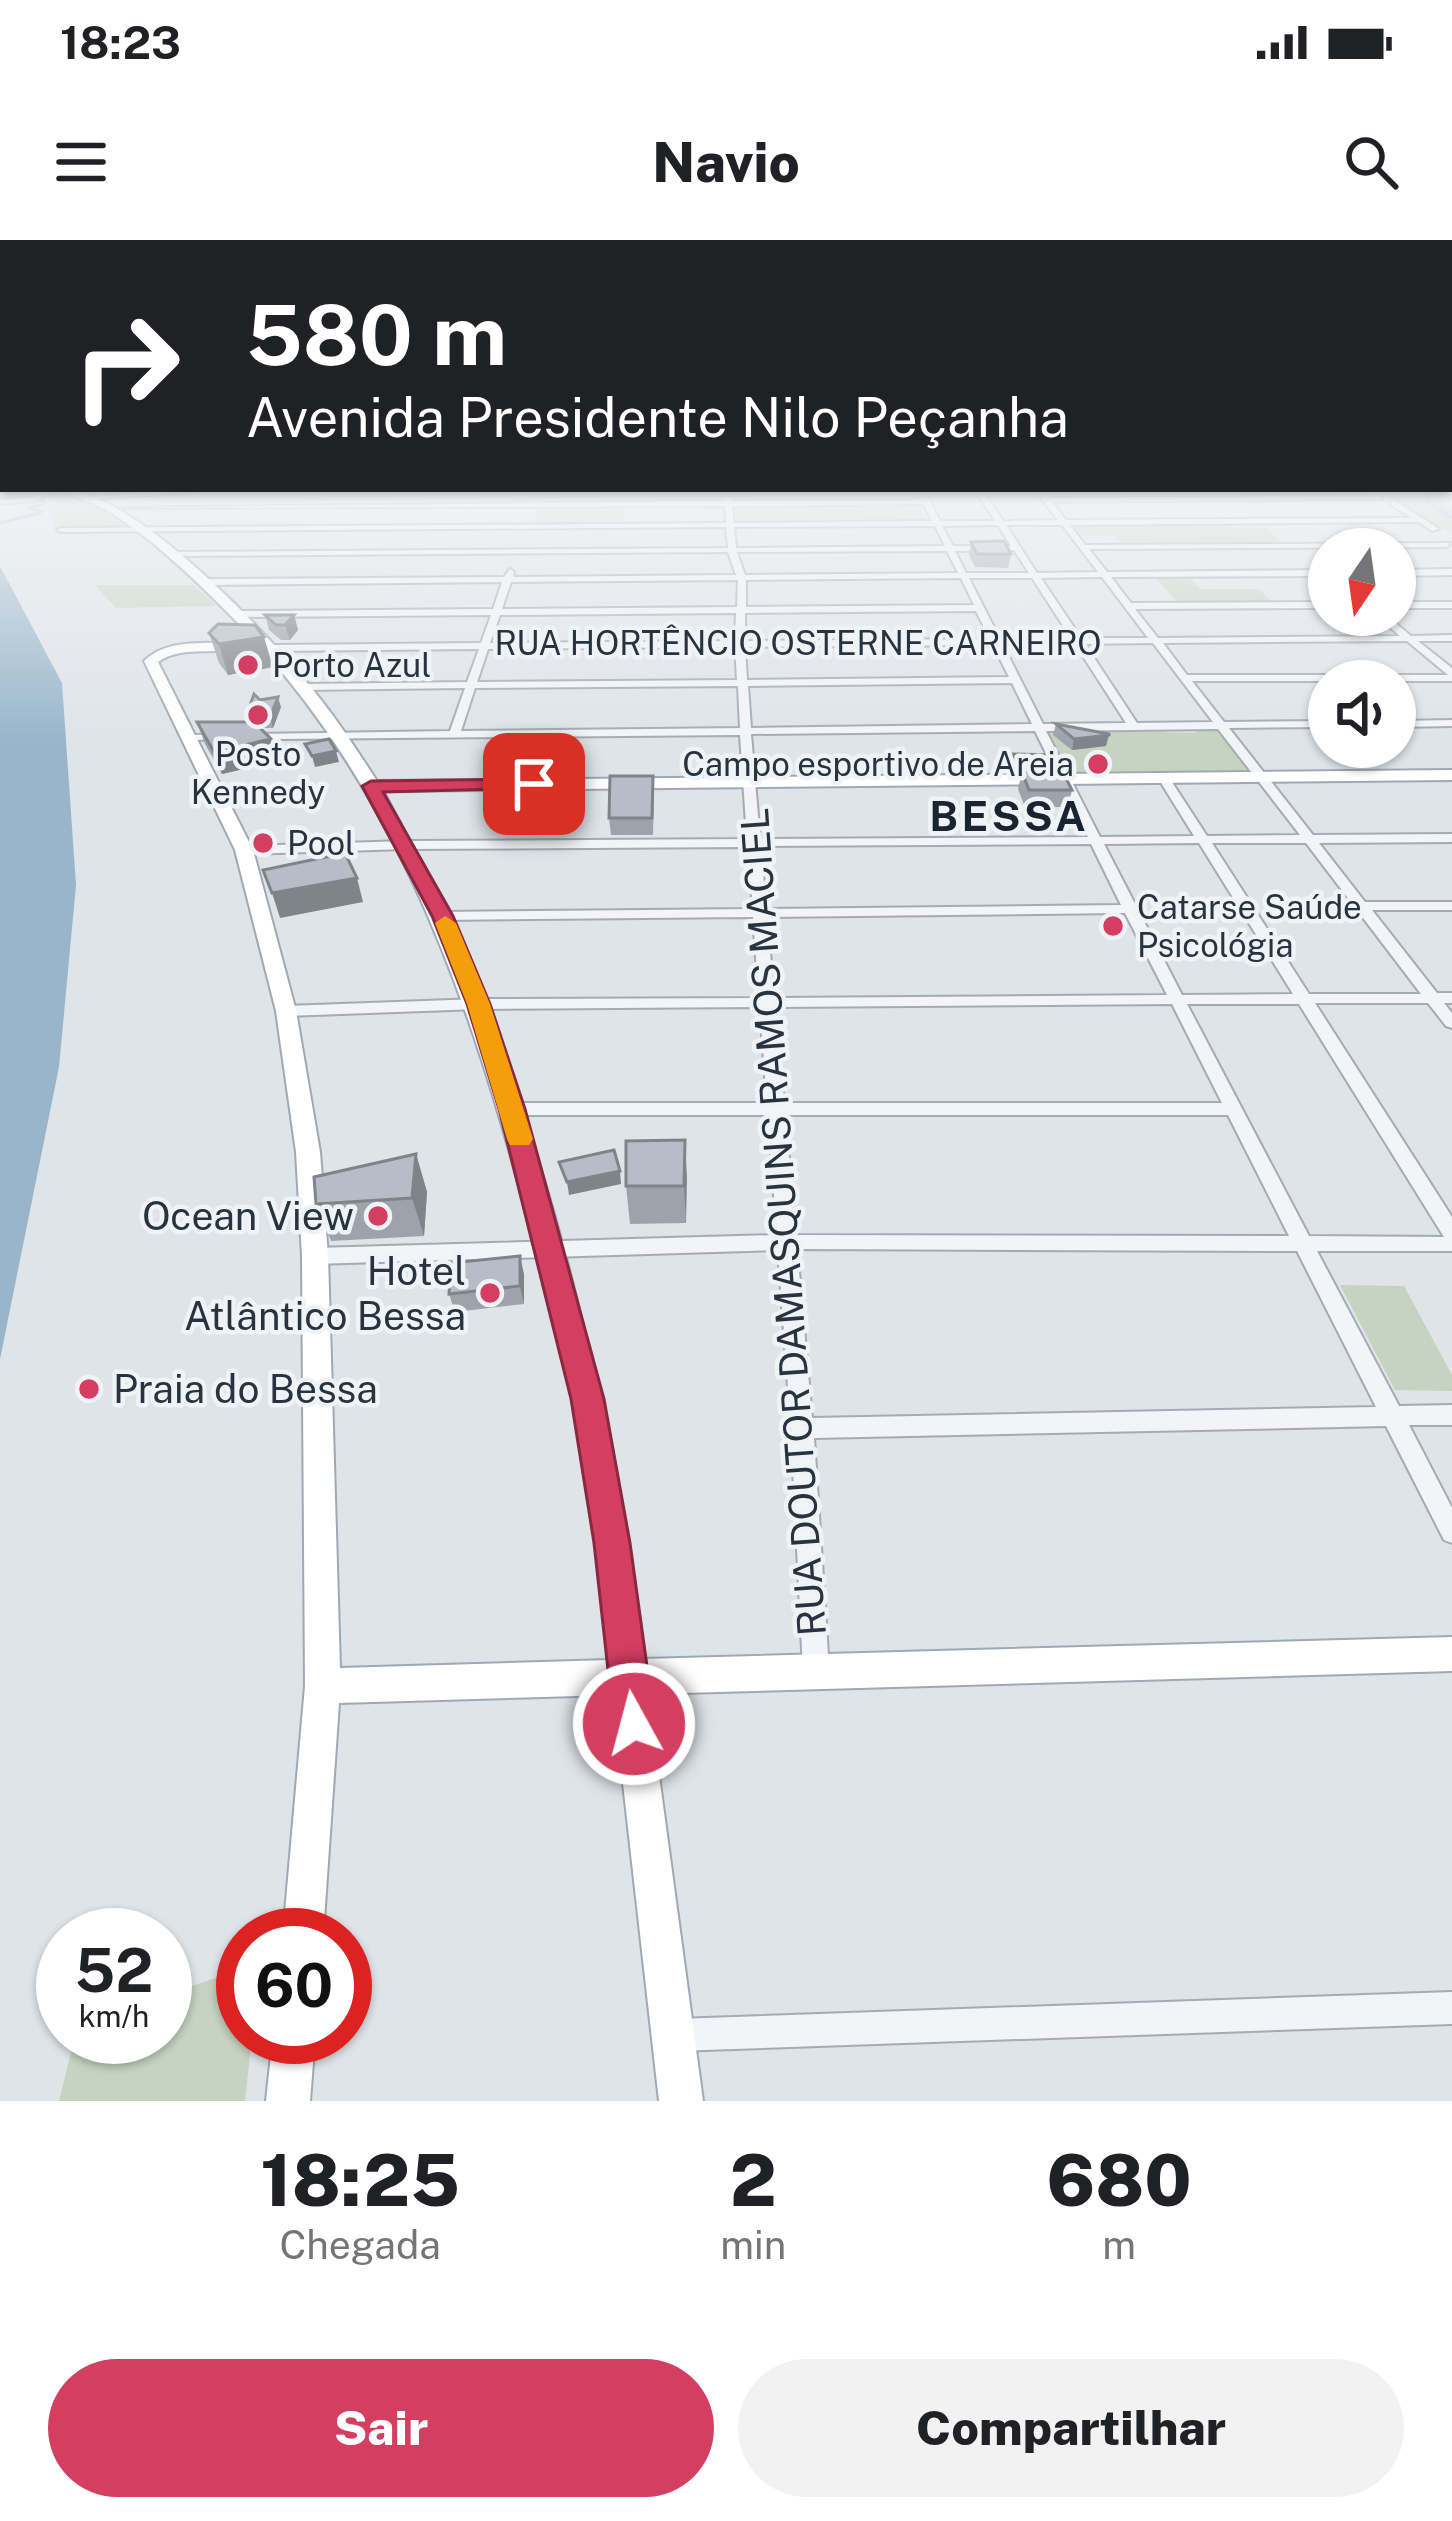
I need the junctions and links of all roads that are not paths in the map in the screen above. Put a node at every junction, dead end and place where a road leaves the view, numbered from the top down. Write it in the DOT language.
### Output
graph roads {
  1 [pos="187,569"];
  2 [pos="289,569"];
  3 [pos="511,569"];
  4 [pos="738,569"];
  5 [pos="960,569"];
  6 [pos="1031,569"];
  7 [pos="1100,569"];
  8 [pos="1308,572"];
  9 [pos="1452,572"];
  10 [pos="1416,573"];
  11 [pos="1105,575"];
  12 [pos="963,576"];
  13 [pos="1036,576"];
  14 [pos="507,579"];
  15 [pos="742,580"];
  16 [pos="280,581"];
  17 [pos="203,582"];
  18 [pos="1416,604"];
  19 [pos="1452,604"];
  20 [pos="1308,605"];
  21 [pos="1129,606"];
  22 [pos="980,608"];
  23 [pos="497,610"];
  24 [pos="744,613"];
  25 [pos="240,614"];
  26 [pos="1406,636"];
  27 [pos="1452,638"];
  28 [pos="1409,639"];
  29 [pos="260,640"];
  30 [pos="1077,640"];
  31 [pos="1156,640"];
  32 [pos="994,641"];
  33 [pos="740,643"];
  34 [pos="483,646"];
  35 [pos="1452,675"];
  36 [pos="1187,678"];
  37 [pos="1017,680"];
  38 [pos="743,683"];
  39 [pos="303,687"];
  40 [pos="470,687"];
  41 [pos="1452,723"];
  42 [pos="1224,724"];
  43 [pos="1308,724"];
  44 [pos="1416,724"];
  45 [pos="1133,725"];
  46 [pos="1042,727"];
  47 [pos="747,730"];
  48 [pos="455,732"];
  49 [pos="337,733"];
  50 [pos="188,738"];
  51 [pos="1262,776"];
  52 [pos="1452,776"];
  53 [pos="1164,778"];
  54 [pos="1069,779"];
  55 [pos="749,782"];
  56 [pos="371,786"];
  57 [pos="1452,838"];
  58 [pos="1310,839"];
  59 [pos="1205,841"];
  60 [pos="1098,842"];
  61 [pos="754,843"];
  62 [pos="406,844"];
  63 [pos="244,850"];
  64 [pos="1362,906"];
  65 [pos="1452,906"];
  66 [pos="1130,909"];
  67 [pos="762,914"];
  68 [pos="442,916"];
  69 [pos="1300,998"];
  70 [pos="1432,998"];
  71 [pos="1452,998"];
  72 [pos="1178,1000"];
  73 [pos="479,1004"];
  74 [pos="770,1005"];
  75 [pos="286,1011"];
  76 [pos="1452,1023"];
  77 [pos="512,1109"];
  78 [pos="1233,1109"];
  79 [pos="776,1112"];
  80 [pos="1452,1233"];
  81 [pos="785,1242"];
  82 [pos="1452,1244"];
  83 [pos="1303,1246"];
  84 [pos="548,1250"];
  85 [pos="315,1256"];
  86 [pos="1393,1414"];
  87 [pos="1452,1415"];
  88 [pos="802,1428"];
  89 [pos="1452,1532"];
  90 [pos="1452,1654"];
  91 [pos="816,1670"];
  92 [pos="628,1679"];
  93 [pos="323,1686"];
  94 [pos="305,1908"];
  95 [pos="1452,2008"];
  96 [pos="676,2035"];
  97 [pos="291,2064"];
  98 [pos="288,2101"];
  99 [pos="681,2101"];
  1 -- 17 [label="main road"];
  2 -- 16 [label="street"];
  3 -- 14 [label="street"];
  4 -- 15 [label="street, RUA DOUTOR DAMASQUINS RAMOS MACIEL"];
  5 -- 12 [label="street"];
  6 -- 13 [label="street"];
  7 -- 11 [label="street"];
  8 -- 11 [label="street"];
  9 -- 10 [label="street"];
  11 -- 13 [label="street"];
  11 -- 21 [label="street"];
  12 -- 13 [label="street"];
  12 -- 15 [label="street"];
  12 -- 22 [label="street"];
  13 -- 30 [label="street"];
  14 -- 15 [label="street"];
  14 -- 16 [label="street"];
  14 -- 23 [label="street"];
  15 -- 24 [label="street, RUA DOUTOR DAMASQUINS RAMOS MACIEL"];
  16 -- 17 [label="street"];
  17 -- 25 [label="main road"];
  18 -- 19 [label="street"];
  20 -- 21 [label="street"];
  21 -- 31 [label="street"];
  22 -- 24 [label="street"];
  22 -- 32 [label="street"];
  23 -- 24 [label="street"];
  23 -- 25 [label="street"];
  23 -- 34 [label="street"];
  24 -- 33 [label="street, RUA DOUTOR DAMASQUINS RAMOS MACIEL"];
  25 -- 29 [label="main road"];
  26 -- 28 [label="street"];
  27 -- 28 [label="street, RUA HORTÊNCIO OSTERNE CARNEIRO"];
  28 -- 31 [label="street, RUA HORTÊNCIO OSTERNE CARNEIRO"];
  28 -- 35 [label="street"];
  29 -- 34 [label="street, RUA HORTÊNCIO OSTERNE CARNEIRO"];
  29 -- 39 [label="main road"];
  29 -- 50 [label="main road, RUA HORTÊNCIO OSTERNE CARNEIRO"];
  30 -- 31 [label="street, RUA HORTÊNCIO OSTERNE CARNEIRO"];
  30 -- 32 [label="street, RUA HORTÊNCIO OSTERNE CARNEIRO"];
  30 -- 45 [label="street"];
  31 -- 36 [label="street"];
  32 -- 33 [label="street, RUA HORTÊNCIO OSTERNE CARNEIRO"];
  32 -- 37 [label="street"];
  33 -- 34 [label="street, RUA HORTÊNCIO OSTERNE CARNEIRO"];
  33 -- 38 [label="street, RUA DOUTOR DAMASQUINS RAMOS MACIEL"];
  34 -- 40 [label="street"];
  35 -- 36 [label="street"];
  36 -- 42 [label="street"];
  37 -- 38 [label="street"];
  37 -- 46 [label="street"];
  38 -- 40 [label="street"];
  38 -- 47 [label="street, RUA DOUTOR DAMASQUINS RAMOS MACIEL"];
  39 -- 40 [label="street"];
  39 -- 49 [label="main road"];
  40 -- 48 [label="street"];
  41 -- 44 [label="street"];
  42 -- 43 [label="street"];
  42 -- 45 [label="street"];
  42 -- 51 [label="street"];
  45 -- 46 [label="street"];
  46 -- 47 [label="street"];
  46 -- 54 [label="street"];
  47 -- 48 [label="street"];
  47 -- 55 [label="street, RUA DOUTOR DAMASQUINS RAMOS MACIEL"];
  48 -- 49 [label="street"];
  49 -- 50 [label="street"];
  49 -- 56 [label="main road"];
  50 -- 63 [label="main road"];
  51 -- 52 [label="main road"];
  51 -- 53 [label="main road"];
  51 -- 58 [label="street"];
  53 -- 54 [label="main road"];
  53 -- 59 [label="street"];
  54 -- 55 [label="main road"];
  54 -- 60 [label="street"];
  55 -- 56 [label="main road"];
  55 -- 61 [label="street, RUA DOUTOR DAMASQUINS RAMOS MACIEL"];
  56 -- 62 [label="main road"];
  57 -- 58 [label="street"];
  58 -- 59 [label="street"];
  58 -- 64 [label="street"];
  59 -- 60 [label="street"];
  59 -- 69 [label="street"];
  60 -- 61 [label="street"];
  60 -- 66 [label="street"];
  61 -- 62 [label="street"];
  61 -- 67 [label="street, RUA DOUTOR DAMASQUINS RAMOS MACIEL"];
  62 -- 63 [label="street"];
  62 -- 68 [label="main road"];
  63 -- 75 [label="main road"];
  64 -- 65 [label="street"];
  64 -- 70 [label="street"];
  66 -- 67 [label="street"];
  66 -- 72 [label="street"];
  67 -- 68 [label="street"];
  67 -- 74 [label="street, RUA DOUTOR DAMASQUINS RAMOS MACIEL"];
  68 -- 73 [label="main road"];
  69 -- 70 [label="street"];
  69 -- 72 [label="street"];
  69 -- 80 [label="street"];
  70 -- 71 [label="street"];
  70 -- 76 [label="street"];
  72 -- 74 [label="street"];
  72 -- 78 [label="street"];
  73 -- 74 [label="street"];
  73 -- 75 [label="street"];
  73 -- 77 [label="main road"];
  74 -- 79 [label="street, RUA DOUTOR DAMASQUINS RAMOS MACIEL"];
  75 -- 85 [label="main road"];
  77 -- 79 [label="street"];
  77 -- 84 [label="main road"];
  78 -- 79 [label="street"];
  78 -- 83 [label="street"];
  79 -- 81 [label="street, RUA DOUTOR DAMASQUINS RAMOS MACIEL"];
  81 -- 83 [label="street"];
  81 -- 84 [label="street"];
  81 -- 88 [label="street, RUA DOUTOR DAMASQUINS RAMOS MACIEL"];
  82 -- 83 [label="street"];
  83 -- 86 [label="street"];
  84 -- 85 [label="street"];
  84 -- 92 [label="main road"];
  85 -- 93 [label="main road"];
  86 -- 87 [label="street"];
  86 -- 88 [label="street"];
  86 -- 89 [label="street"];
  88 -- 91 [label="street, RUA DOUTOR DAMASQUINS RAMOS MACIEL"];
  90 -- 91 [label="main road"];
  91 -- 92 [label="main road"];
  92 -- 93 [label="main road"];
  92 -- 96 [label="main road"];
  93 -- 94 [label="main road"];
  95 -- 96 [label="street"];
  96 -- 99 [label="main road"];
  97 -- 98 [label="main road"];
}
